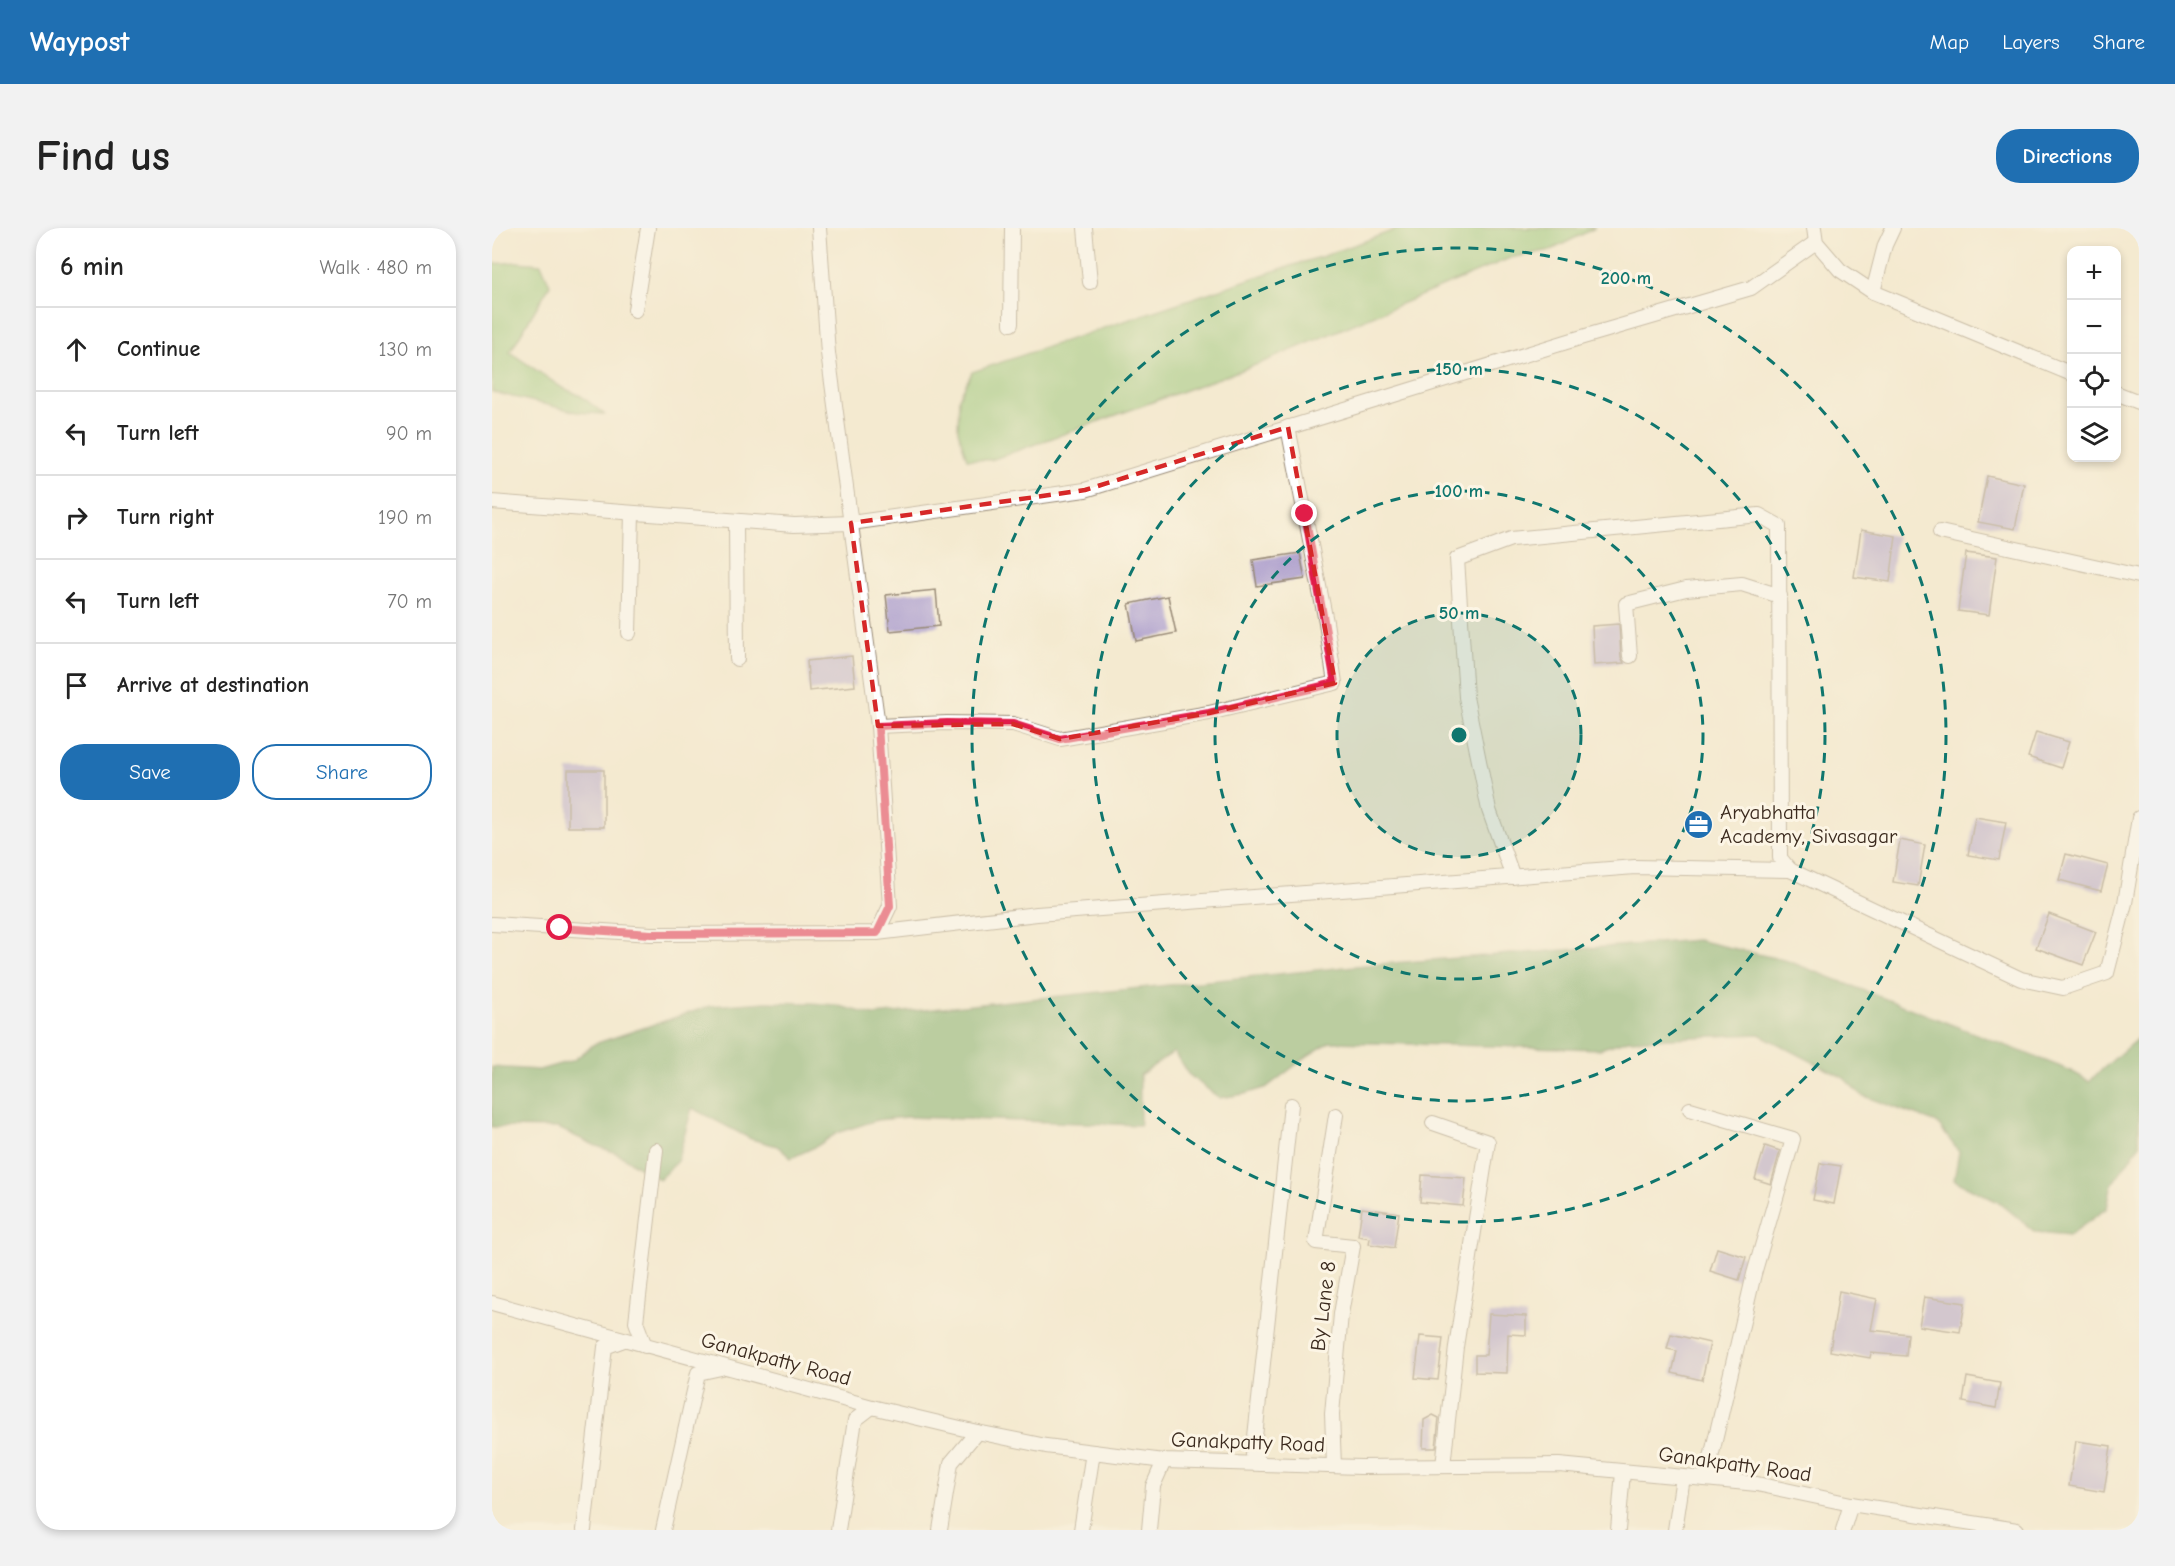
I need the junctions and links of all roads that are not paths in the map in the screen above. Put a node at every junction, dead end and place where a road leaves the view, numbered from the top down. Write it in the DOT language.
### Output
graph roads {
  1 [pos="648,228"];
  2 [pos="819,228"];
  3 [pos="1012,228"];
  4 [pos="1085,228"];
  5 [pos="1893,228"];
  6 [pos="1815,235"];
  7 [pos="1090,282"];
  8 [pos="1873,292"];
  9 [pos="635,310"];
  10 [pos="1011,324"];
  11 [pos="2067,372"];
  12 [pos="2121,395"];
  13 [pos="2139,402"];
  14 [pos="1288,427"];
  15 [pos="492,502"];
  16 [pos="632,513"];
  17 [pos="736,521"];
  18 [pos="851,523"];
  19 [pos="1940,532"];
  20 [pos="2139,576"];
  21 [pos="1780,596"];
  22 [pos="629,633"];
  23 [pos="1630,656"];
  24 [pos="737,659"];
  25 [pos="878,726"];
  26 [pos="2139,818"];
  27 [pos="1790,870"];
  28 [pos="1513,877"];
  29 [pos="492,924"];
  30 [pos="877,933"];
  31 [pos="1291,1105"];
  32 [pos="1690,1109"];
  33 [pos="1336,1115"];
  34 [pos="1433,1123"];
  35 [pos="656,1150"];
  36 [pos="492,1303"];
  37 [pos="624,1340"];
  38 [pos="645,1346"];
  39 [pos="726,1367"];
  40 [pos="872,1407"];
  41 [pos="977,1432"];
  42 [pos="1093,1452"];
  43 [pos="1164,1461"];
  44 [pos="1262,1464"];
  45 [pos="1334,1466"];
  46 [pos="1443,1466"];
  47 [pos="1623,1472"];
  48 [pos="1683,1477"];
  49 [pos="1706,1479"];
  50 [pos="1851,1504"];
  51 [pos="584,1530"];
  52 [pos="663,1530"];
  53 [pos="838,1530"];
  54 [pos="940,1530"];
  55 [pos="1081,1530"];
  56 [pos="1149,1530"];
  57 [pos="1618,1530"];
  58 [pos="1675,1530"];
  59 [pos="1843,1530"];
  60 [pos="2017,1530"];
  1 -- 9 [label="street"];
  2 -- 18 [label="street"];
  3 -- 10 [label="street"];
  4 -- 7 [label="street"];
  5 -- 8 [label="street"];
  6 -- 8 [label="street"];
  6 -- 14 [label="street"];
  8 -- 11 [label="street"];
  12 -- 13 [label="street"];
  14 -- 18 [label="street"];
  14 -- 25 [label="street"];
  15 -- 16 [label="street"];
  16 -- 17 [label="street"];
  16 -- 22 [label="street"];
  17 -- 18 [label="street"];
  17 -- 24 [label="street"];
  18 -- 25 [label="street"];
  19 -- 20 [label="street"];
  21 -- 23 [label="street"];
  21 -- 27 [label="street"];
  21 -- 28 [label="street"];
  25 -- 30 [label="street"];
  26 -- 27 [label="street"];
  27 -- 28 [label="street"];
  28 -- 30 [label="street"];
  29 -- 30 [label="street"];
  31 -- 44 [label="street"];
  32 -- 49 [label="street"];
  33 -- 45 [label="street, By Lane 8"];
  34 -- 46 [label="street"];
  35 -- 38 [label="street"];
  36 -- 37 [label="street, Ganakpatty Road"];
  37 -- 38 [label="street, Ganakpatty Road"];
  37 -- 51 [label="street"];
  38 -- 39 [label="street, Ganakpatty Road"];
  39 -- 40 [label="street, Ganakpatty Road"];
  39 -- 52 [label="street"];
  40 -- 41 [label="street, Ganakpatty Road"];
  40 -- 53 [label="street"];
  41 -- 42 [label="street, Ganakpatty Road"];
  41 -- 54 [label="street"];
  42 -- 43 [label="street, Ganakpatty Road"];
  42 -- 55 [label="street"];
  43 -- 44 [label="street, Ganakpatty Road"];
  43 -- 56 [label="street"];
  44 -- 45 [label="street, Ganakpatty Road"];
  45 -- 46 [label="street, Ganakpatty Road"];
  46 -- 47 [label="street, Ganakpatty Road"];
  47 -- 48 [label="street, Ganakpatty Road"];
  47 -- 57 [label="street"];
  48 -- 49 [label="street, Ganakpatty Road"];
  48 -- 58 [label="street"];
  49 -- 50 [label="street, Ganakpatty Road"];
  50 -- 59 [label="street"];
  50 -- 60 [label="street, Ganakpatty Road"];
}
